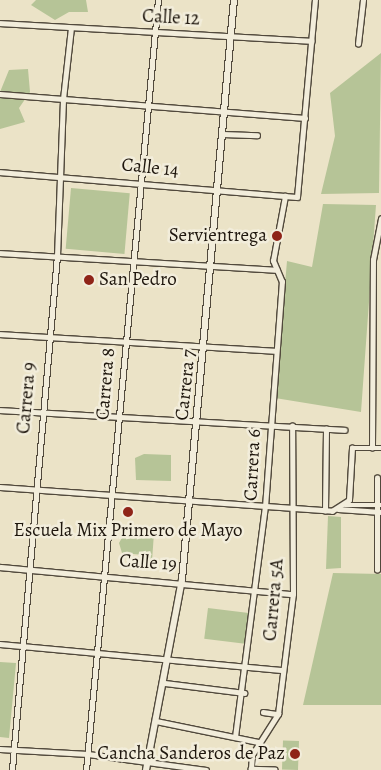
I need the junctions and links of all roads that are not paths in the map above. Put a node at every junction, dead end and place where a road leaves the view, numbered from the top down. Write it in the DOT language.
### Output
graph roads {
  1 [pos="158,0"];
  2 [pos="234,0"];
  3 [pos="315,0"];
  4 [pos="363,0"];
  5 [pos="0,23"];
  6 [pos="70,28"];
  7 [pos="154,32"];
  8 [pos="230,36"];
  9 [pos="311,41"];
  10 [pos="358,44"];
  11 [pos="0,94"];
  12 [pos="63,99"];
  13 [pos="147,107"];
  14 [pos="225,113"];
  15 [pos="305,118"];
  16 [pos="223,134"];
  17 [pos="257,135"];
  18 [pos="0,172"];
  19 [pos="60,176"];
  20 [pos="142,181"];
  21 [pos="218,190"];
  22 [pos="285,196"];
  23 [pos="381,219"];
  24 [pos="0,253"];
  25 [pos="57,256"];
  26 [pos="132,262"];
  27 [pos="214,266"];
  28 [pos="276,270"];
  29 [pos="374,320"];
  30 [pos="381,320"];
  31 [pos="0,334"];
  32 [pos="48,337"];
  33 [pos="125,341"];
  34 [pos="205,346"];
  35 [pos="275,351"];
  36 [pos="0,410"];
  37 [pos="41,414"];
  38 [pos="117,416"];
  39 [pos="198,421"];
  40 [pos="271,426"];
  41 [pos="292,426"];
  42 [pos="326,429"];
  43 [pos="344,430"];
  44 [pos="372,448"];
  45 [pos="381,448"];
  46 [pos="377,478"];
  47 [pos="0,487"];
  48 [pos="35,490"];
  49 [pos="114,495"];
  50 [pos="189,501"];
  51 [pos="345,505"];
  52 [pos="352,505"];
  53 [pos="379,505"];
  54 [pos="265,507"];
  55 [pos="338,509"];
  56 [pos="293,510"];
  57 [pos="326,511"];
  58 [pos="352,512"];
  59 [pos="379,512"];
  60 [pos="0,567"];
  61 [pos="30,569"];
  62 [pos="377,570"];
  63 [pos="104,575"];
  64 [pos="182,580"];
  65 [pos="257,589"];
  66 [pos="293,594"];
  67 [pos="0,644"];
  68 [pos="23,647"];
  69 [pos="96,654"];
  70 [pos="169,659"];
  71 [pos="247,667"];
  72 [pos="281,670"];
  73 [pos="165,682"];
  74 [pos="244,693"];
  75 [pos="264,712"];
  76 [pos="278,714"];
  77 [pos="156,721"];
  78 [pos="235,737"];
  79 [pos="258,742"];
  80 [pos="0,749"];
  81 [pos="14,750"];
  82 [pos="88,754"];
  83 [pos="148,762"];
  84 [pos="12,770"];
  85 [pos="86,770"];
  86 [pos="146,770"];
  87 [pos="206,770"];
  88 [pos="275,770"];
  1 -- 7 [label="street, Carrera 8"];
  2 -- 8 [label="street, Carrera 7"];
  3 -- 9 [label="street"];
  4 -- 10 [label="street"];
  5 -- 6 [label="street, Calle 12"];
  6 -- 7 [label="street, Calle 12"];
  6 -- 12 [label="street, Carrera 9"];
  7 -- 8 [label="street, Calle 12"];
  7 -- 13 [label="street, Carrera 8"];
  8 -- 9 [label="street, Calle 12"];
  8 -- 14 [label="street, Carrera 7"];
  9 -- 15 [label="street"];
  11 -- 12 [label="street"];
  12 -- 13 [label="street"];
  12 -- 19 [label="street, Carrera 9"];
  13 -- 14 [label="street"];
  13 -- 20 [label="street, Carrera 8"];
  14 -- 15 [label="street"];
  14 -- 16 [label="street, Carrera 7"];
  15 -- 22 [label="street, Calle 14"];
  16 -- 17 [label="street"];
  16 -- 21 [label="street, Carrera 7"];
  18 -- 19 [label="street, Calle 14"];
  19 -- 20 [label="street, Calle 14"];
  19 -- 25 [label="street, Carrera 9"];
  20 -- 21 [label="street, Calle 14"];
  20 -- 26 [label="street, Carrera 8"];
  21 -- 22 [label="street, Calle 14"];
  21 -- 27 [label="street, Carrera 7"];
  22 -- 28 [label="street, Carrera 6"];
  23 -- 29 [label="street"];
  24 -- 25 [label="street"];
  25 -- 26 [label="street"];
  25 -- 32 [label="street, Carrera 9"];
  26 -- 27 [label="street"];
  26 -- 33 [label="street, Carrera 8"];
  27 -- 28 [label="street"];
  27 -- 34 [label="street, Carrera 7"];
  28 -- 35 [label="street, Carrera 6"];
  29 -- 30 [label="street"];
  29 -- 44 [label="street"];
  31 -- 32 [label="street"];
  32 -- 33 [label="street"];
  32 -- 37 [label="street, Carrera 9"];
  33 -- 34 [label="street"];
  33 -- 38 [label="street, Carrera 8"];
  34 -- 35 [label="street"];
  34 -- 39 [label="street, Carrera 7"];
  35 -- 40 [label="street, Carrera 6"];
  36 -- 37 [label="street"];
  37 -- 38 [label="street"];
  37 -- 48 [label="street, Carrera 9"];
  38 -- 39 [label="street"];
  38 -- 49 [label="street, Carrera 8"];
  39 -- 40 [label="street"];
  39 -- 50 [label="street, Carrera 7"];
  40 -- 41 [label="street"];
  40 -- 54 [label="street, Carrera 6"];
  41 -- 42 [label="street"];
  41 -- 56 [label="street, Carrera 5A"];
  42 -- 43 [label="street"];
  42 -- 57 [label="street"];
  44 -- 45 [label="street"];
  44 -- 51 [label="street"];
  46 -- 53 [label="street"];
  47 -- 48 [label="street"];
  48 -- 49 [label="street"];
  48 -- 61 [label="street, Carrera 9"];
  49 -- 50 [label="street"];
  49 -- 63 [label="street, Carrera 8"];
  50 -- 54 [label="street"];
  50 -- 64 [label="street, Carrera 7"];
  51 -- 52 [label="street"];
  51 -- 55 [label="street"];
  52 -- 53 [label="street"];
  52 -- 58 [label="street"];
  53 -- 59 [label="street"];
  54 -- 56 [label="street"];
  54 -- 65 [label="street, Carrera 6"];
  55 -- 57 [label="street"];
  55 -- 58 [label="street"];
  56 -- 57 [label="street"];
  56 -- 66 [label="street, Carrera 5A"];
  58 -- 59 [label="street"];
  59 -- 62 [label="street"];
  60 -- 61 [label="street, Calle 19"];
  61 -- 63 [label="street, Calle 19"];
  61 -- 68 [label="street, Carrera 9"];
  63 -- 64 [label="street, Calle 19"];
  63 -- 69 [label="street, Carrera 8"];
  64 -- 65 [label="street, Calle 19"];
  64 -- 70 [label="street, Carrera 7"];
  65 -- 66 [label="street, Calle 19"];
  65 -- 71 [label="street, Carrera 6"];
  66 -- 72 [label="street, Carrera 5A"];
  67 -- 68 [label="street"];
  68 -- 69 [label="street"];
  68 -- 81 [label="street, Carrera 9"];
  69 -- 70 [label="street"];
  69 -- 82 [label="street, Carrera 8"];
  70 -- 71 [label="street"];
  70 -- 73 [label="street, Carrera 7"];
  71 -- 72 [label="street"];
  71 -- 74 [label="street, Carrera 6"];
  72 -- 76 [label="street, Carrera 5A"];
  73 -- 74 [label="street"];
  73 -- 77 [label="street, Carrera 7"];
  74 -- 78 [label="street, Carrera 6"];
  75 -- 76 [label="street"];
  76 -- 79 [label="street"];
  77 -- 78 [label="street"];
  77 -- 83 [label="street, Carrera 7"];
  78 -- 79 [label="street"];
  79 -- 88 [label="street"];
  80 -- 81 [label="street"];
  81 -- 82 [label="street"];
  81 -- 84 [label="street, Carrera 9"];
  82 -- 83 [label="street"];
  82 -- 85 [label="street, Carrera 8"];
  83 -- 86 [label="street, Carrera 7"];
  83 -- 87 [label="street"];
}
